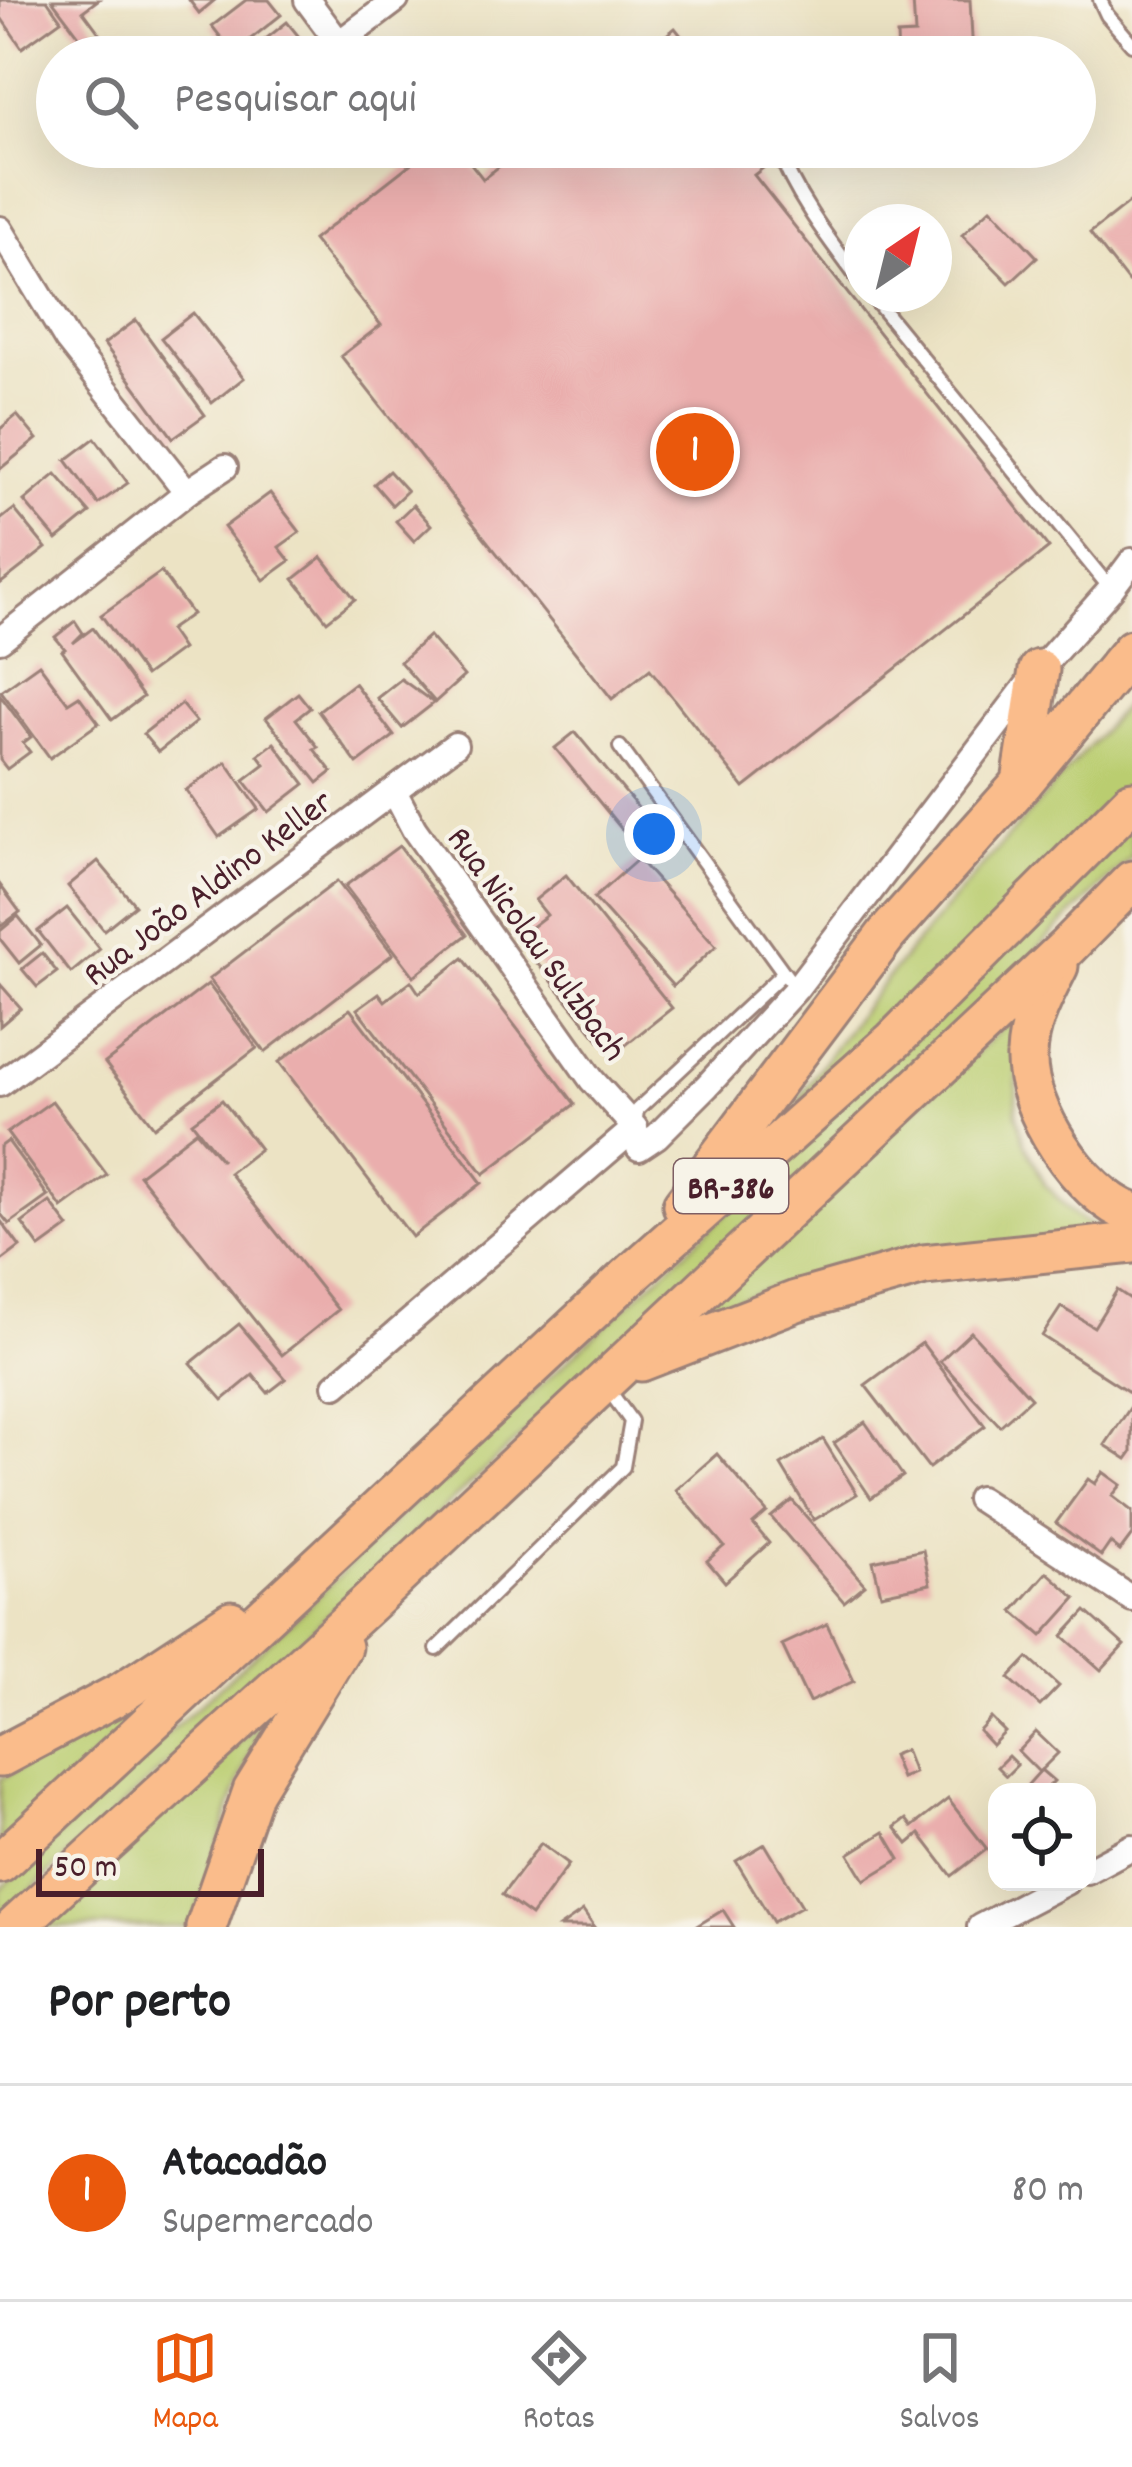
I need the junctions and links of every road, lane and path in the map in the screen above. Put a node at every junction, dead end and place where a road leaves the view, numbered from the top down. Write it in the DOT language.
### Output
graph roads {
  1 [pos="307,0"];
  2 [pos="395,0"];
  3 [pos="1100,0"];
  4 [pos="333,36"];
  5 [pos="349,36"];
  6 [pos="1132,44"];
  7 [pos="785,168"];
  8 [pos="0,229"];
  9 [pos="844,260"];
  10 [pos="885,312"];
  11 [pos="225,467"];
  12 [pos="188,492"];
  13 [pos="1132,561"];
  14 [pos="1111,589"];
  15 [pos="0,640"];
  16 [pos="1132,650"];
  17 [pos="1040,670"];
  18 [pos="455,745"];
  19 [pos="620,747"];
  20 [pos="1022,783"];
  21 [pos="394,791"];
  22 [pos="1132,801"];
  23 [pos="1132,881"];
  24 [pos="1067,947"];
  25 [pos="789,981"];
  26 [pos="0,1084"];
  27 [pos="643,1125"];
  28 [pos="1132,1213"];
  29 [pos="1132,1243"];
  30 [pos="627,1278"];
  31 [pos="611,1376"];
  32 [pos="336,1385"];
  33 [pos="979,1499"];
  34 [pos="320,1562"];
  35 [pos="1132,1599"];
  36 [pos="369,1603"];
  37 [pos="437,1649"];
  38 [pos="0,1757"];
  39 [pos="1132,1847"];
  40 [pos="0,1863"];
  41 [pos="1096,1866"];
  42 [pos="1049,1891"];
  43 [pos="15,1927"];
  44 [pos="206,1927"];
  45 [pos="980,1927"];
  1 -- 4 [label="street"];
  2 -- 5 [label="street"];
  3 -- 6 [label="lane"];
  7 -- 9 [label="lane"];
  8 -- 12 [label="street"];
  10 -- 14 [label="lane"];
  11 -- 12 [label="street"];
  12 -- 15 [label="street"];
  13 -- 14 [label="street"];
  14 -- 17 [label="street"];
  16 -- 20 [label="highway"];
  17 -- 20 [label="highway"];
  17 -- 25 [label="street"];
  18 -- 21 [label="street, Rua João Aldino Keller"];
  19 -- 25 [label="lane"];
  20 -- 30 [label="highway"];
  21 -- 26 [label="street, Rua João Aldino Keller"];
  21 -- 27 [label="street, Rua Nicolau Sulzbach"];
  22 -- 30 [label="highway, BR-386"];
  23 -- 24 [label="highway, BR-386"];
  24 -- 28 [label="highway"];
  24 -- 31 [label="highway, BR-386"];
  25 -- 27 [label="street"];
  27 -- 32 [label="street"];
  29 -- 31 [label="highway"];
  30 -- 34 [label="highway, BR-386"];
  31 -- 36 [label="highway, BR-386"];
  31 -- 37 [label="lane"];
  33 -- 35 [label="street"];
  34 -- 38 [label="highway"];
  34 -- 40 [label="highway, BR-386"];
  36 -- 43 [label="highway, BR-386"];
  36 -- 44 [label="highway"];
  39 -- 41 [label="street"];
  42 -- 45 [label="street"];
}
